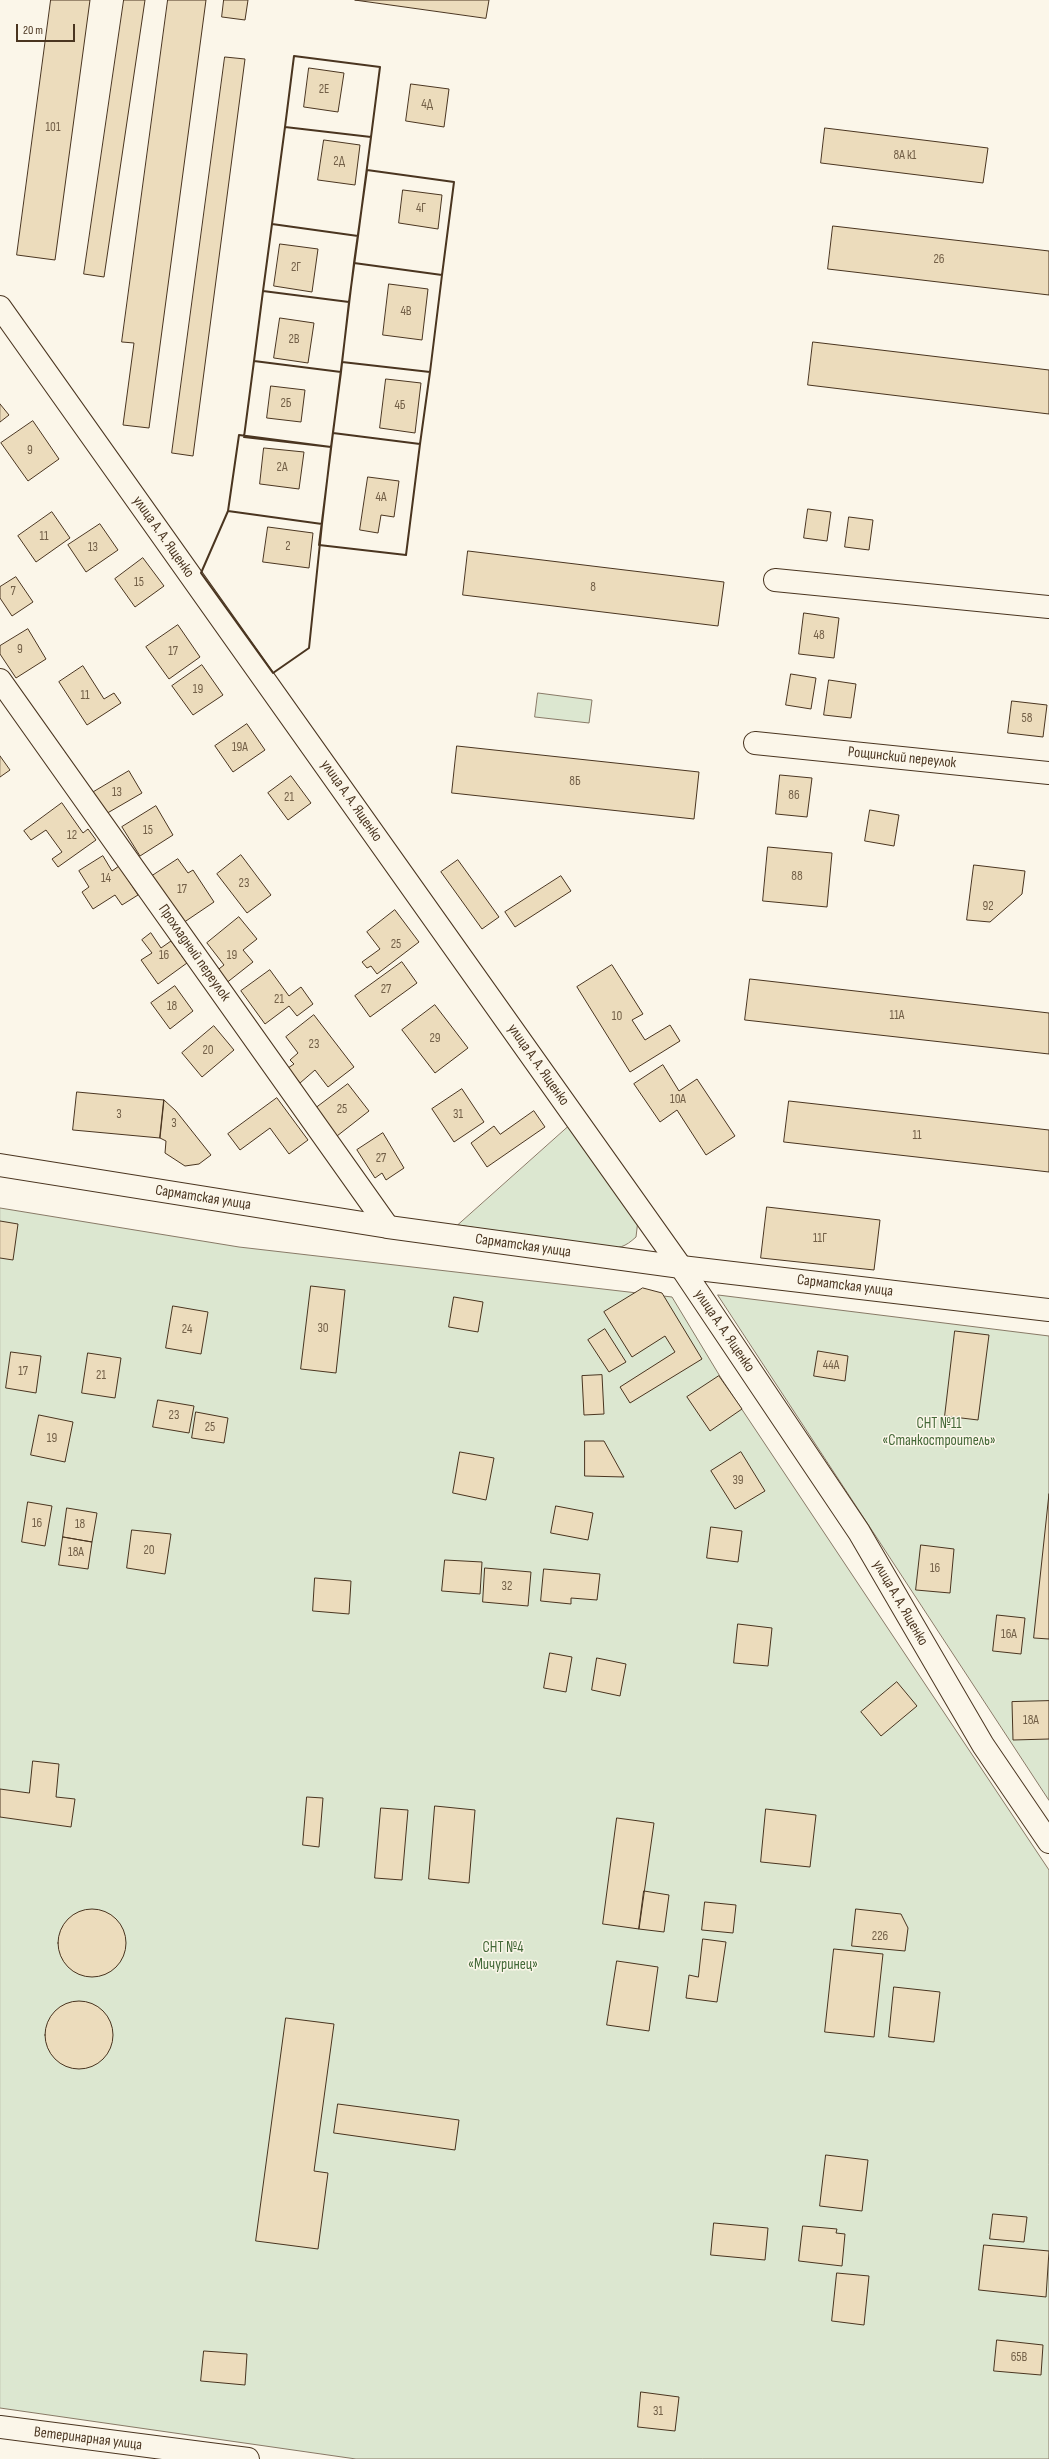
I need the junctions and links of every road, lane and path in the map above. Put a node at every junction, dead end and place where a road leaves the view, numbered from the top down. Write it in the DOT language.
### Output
graph roads {
  1 [pos="0,307"];
  2 [pos="775,580"];
  3 [pos="1049,607"];
  4 [pos="0,680"];
  5 [pos="755,743"];
  6 [pos="1049,773"];
  7 [pos="0,1165"];
  8 [pos="388,1228"];
  9 [pos="681,1267"];
  10 [pos="1049,1310"];
  11 [pos="1049,1842"];
  12 [pos="0,2427"];
  13 [pos="248,2459"];
  1 -- 9 [label="street, улица А. А. Ященко"];
  2 -- 3 [label="street"];
  4 -- 8 [label="street, Прохладный переулок"];
  5 -- 6 [label="street, Рощинский переулок"];
  7 -- 8 [label="street, Сарматская улица"];
  8 -- 9 [label="street, Сарматская улица"];
  9 -- 10 [label="street, Сарматская улица"];
  9 -- 11 [label="street, улица А. А. Ященко"];
  12 -- 13 [label="street, Ветеринарная улица"];
}
